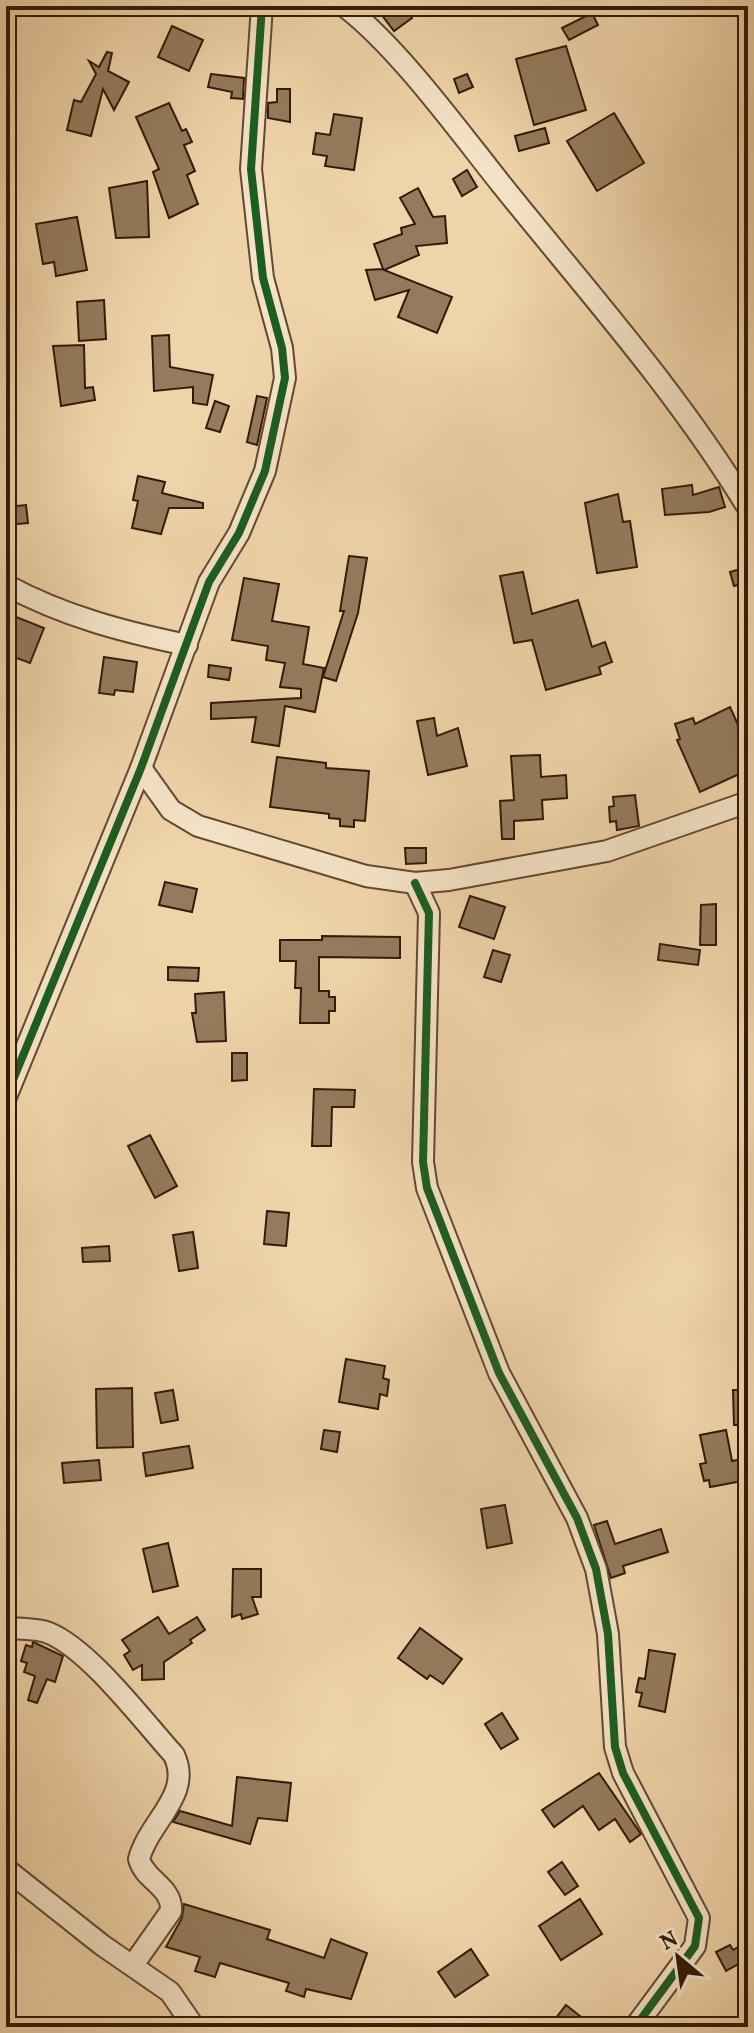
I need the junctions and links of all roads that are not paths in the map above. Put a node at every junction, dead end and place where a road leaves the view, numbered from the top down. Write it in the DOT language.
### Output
graph roads {
  1 [pos="262,6"];
  2 [pos="344,6"];
  3 [pos="748,508"];
  4 [pos="6,585"];
  5 [pos="187,645"];
  6 [pos="141,768"];
  7 [pos="747,805"];
  8 [pos="449,880"];
  9 [pos="415,883"];
  10 [pos="429,913"];
  11 [pos="6,1097"];
  12 [pos="6,1628"];
  13 [pos="6,1869"];
  14 [pos="133,1965"];
  15 [pos="194,2027"];
  16 [pos="635,2027"];
  1 -- 5 [label="street"];
  2 -- 3 [label="street"];
  4 -- 5 [label="street"];
  5 -- 6 [label="street"];
  6 -- 9 [label="street"];
  6 -- 11 [label="street"];
  7 -- 8 [label="street"];
  8 -- 9 [label="street"];
  8 -- 10 [label="street"];
  9 -- 10 [label="street"];
  10 -- 16 [label="street"];
  12 -- 14 [label="street"];
  13 -- 14 [label="street"];
  14 -- 15 [label="street"];
}
